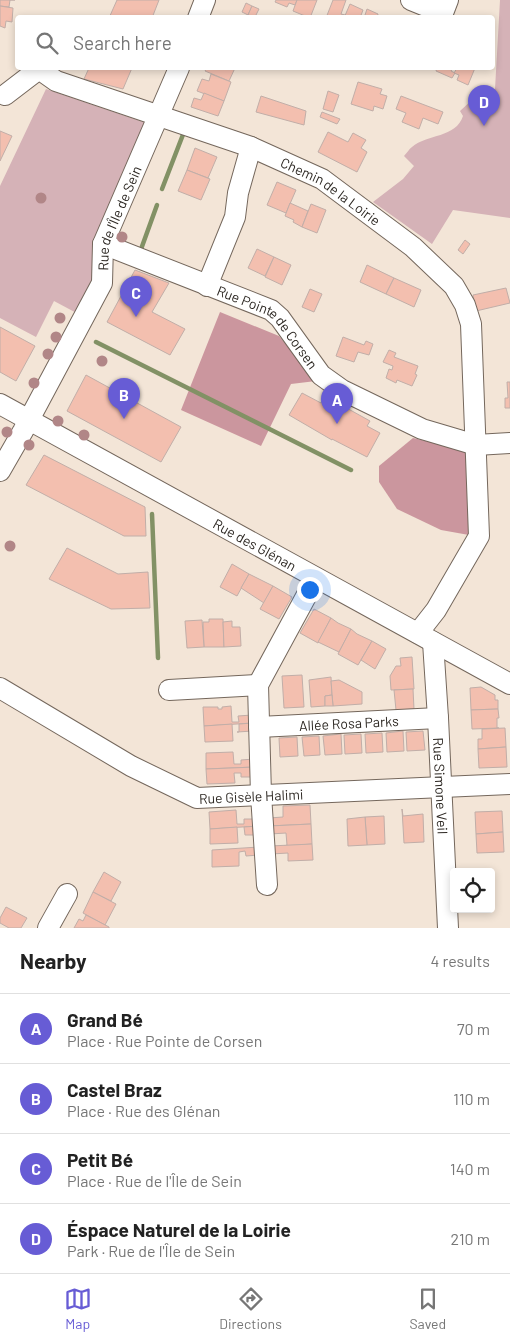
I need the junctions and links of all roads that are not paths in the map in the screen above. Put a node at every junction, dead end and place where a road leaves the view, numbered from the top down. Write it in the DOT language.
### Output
graph roads {
  1 [pos="205,0"];
  2 [pos="411,0"];
  3 [pos="446,10"];
  4 [pos="199,15"];
  5 [pos="38,70"];
  6 [pos="40,70"];
  7 [pos="178,70"];
  8 [pos="5,95"];
  9 [pos="158,115"];
  10 [pos="251,147"];
  11 [pos="103,244"];
  12 [pos="208,286"];
  13 [pos="0,404"];
  14 [pos="29,420"];
  15 [pos="510,443"];
  16 [pos="476,445"];
  17 [pos="0,471"];
  18 [pos="316,578"];
  19 [pos="426,638"];
  20 [pos="510,684"];
  21 [pos="258,686"];
  22 [pos="0,688"];
  23 [pos="169,690"];
  24 [pos="438,718"];
  25 [pos="260,727"];
  26 [pos="510,784"];
  27 [pos="441,787"];
  28 [pos="261,796"];
  29 [pos="267,885"];
  30 [pos="67,894"];
  31 [pos="48,928"];
  32 [pos="448,928"];
  1 -- 4 [label="street"];
  2 -- 3 [label="street"];
  5 -- 8 [label="street, Chemin de la Loirie"];
  6 -- 9 [label="street, Chemin de la Loirie"];
  7 -- 9 [label="street, Rue de l'Île de Sein"];
  9 -- 10 [label="street, Chemin de la Loirie"];
  9 -- 11 [label="street, Rue de l'Île de Sein"];
  10 -- 12 [label="street"];
  10 -- 16 [label="street, Chemin de la Loirie"];
  11 -- 12 [label="street, Rue Pointe de Corsen"];
  11 -- 14 [label="street, Rue de l'Île de Sein"];
  12 -- 16 [label="street, Rue Pointe de Corsen"];
  13 -- 14 [label="street, Rue des Glénan"];
  14 -- 17 [label="street, Rue de l'Île de Sein"];
  14 -- 18 [label="street, Rue des Glénan"];
  15 -- 16 [label="street, Rue Pointe de Corsen"];
  16 -- 19 [label="street, Chemin de la Loirie"];
  18 -- 19 [label="street, Rue des Glénan"];
  18 -- 21 [label="street"];
  19 -- 20 [label="street, Rue des Glénan"];
  19 -- 24 [label="street, Rue Simone Veil"];
  21 -- 23 [label="street"];
  21 -- 25 [label="street"];
  22 -- 28 [label="street, Rue Gisèle Halimi"];
  24 -- 25 [label="street, Allée Rosa Parks"];
  24 -- 27 [label="street, Rue Simone Veil"];
  25 -- 28 [label="street"];
  26 -- 27 [label="street, Rue Gisèle Halimi"];
  27 -- 28 [label="street, Rue Gisèle Halimi"];
  27 -- 32 [label="street, Rue Simone Veil"];
  28 -- 29 [label="street"];
  30 -- 31 [label="street"];
}
